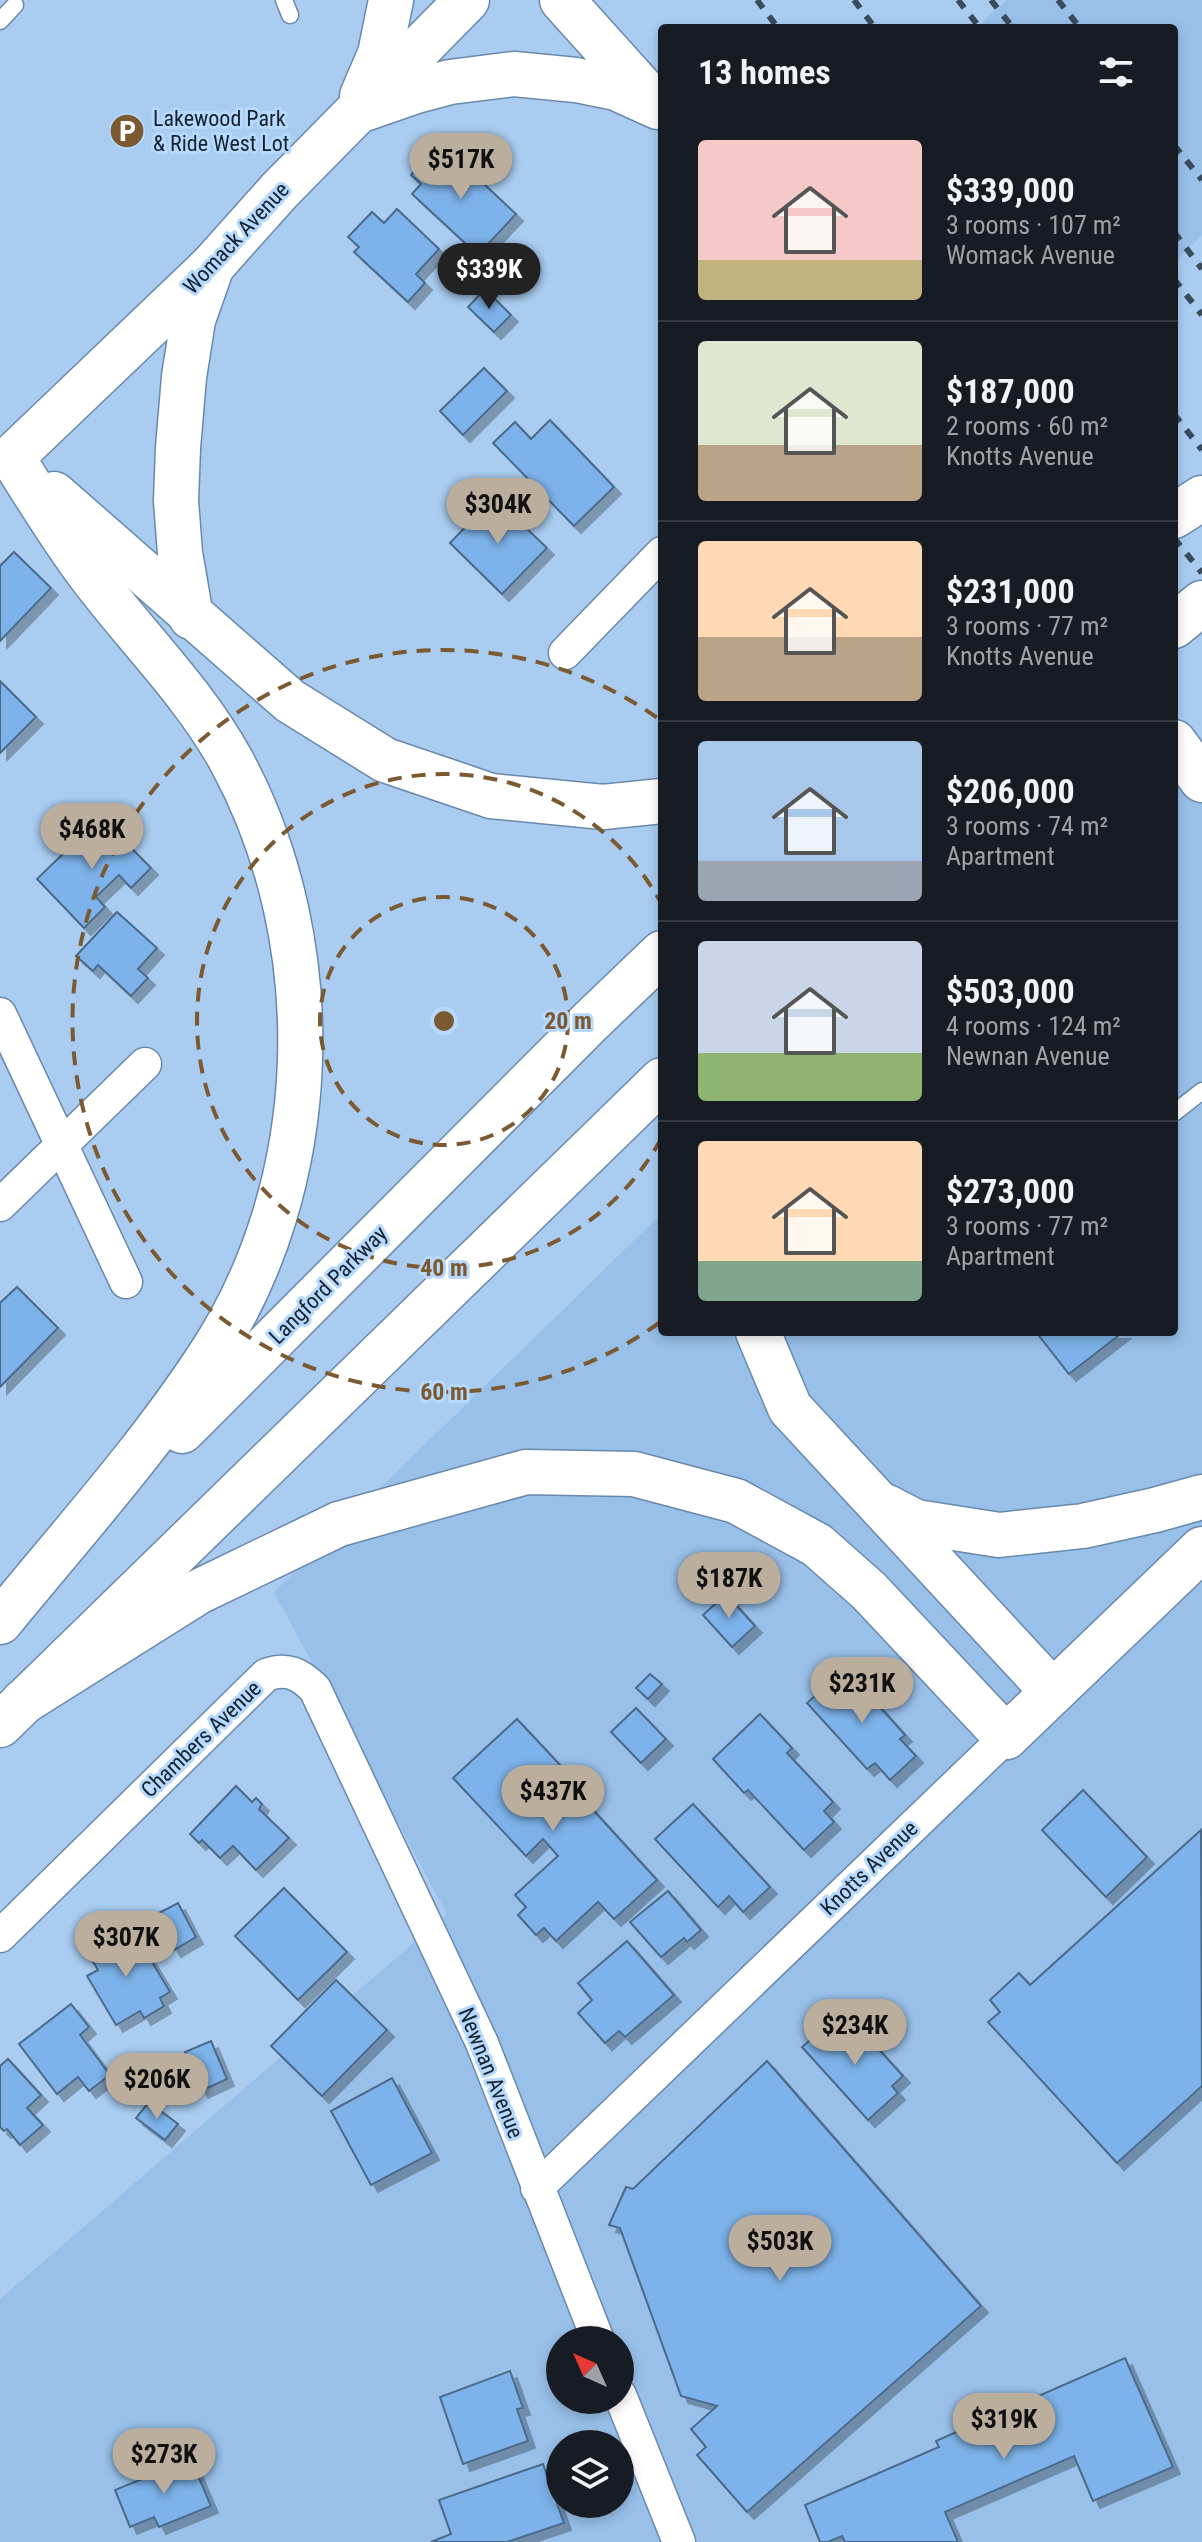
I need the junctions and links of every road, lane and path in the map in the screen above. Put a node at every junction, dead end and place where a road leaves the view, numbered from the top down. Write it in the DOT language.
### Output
graph roads {
  1 [pos="391,0"];
  2 [pos="467,0"];
  3 [pos="562,0"];
  4 [pos="15,5"];
  5 [pos="0,21"];
  6 [pos="658,107"];
  7 [pos="658,108"];
  8 [pos="354,112"];
  9 [pos="212,266"];
  10 [pos="4,458"];
  11 [pos="1202,498"];
  12 [pos="1178,513"];
  13 [pos="658,557"];
  14 [pos="1202,603"];
  15 [pos="191,617"];
  16 [pos="1178,623"];
  17 [pos="565,653"];
  18 [pos="1178,747"];
  19 [pos="1202,780"];
  20 [pos="658,801"];
  21 [pos="658,957"];
  22 [pos="0,1014"];
  23 [pos="145,1064"];
  24 [pos="658,1084"];
  25 [pos="1202,1091"];
  26 [pos="1178,1110"];
  27 [pos="61,1144"];
  28 [pos="0,1205"];
  29 [pos="126,1282"];
  30 [pos="760,1336"];
  31 [pos="1202,1497"];
  32 [pos="878,1503"];
  33 [pos="1202,1549"];
  34 [pos="0,1623"];
  35 [pos="1053,1692"];
  36 [pos="12,1714"];
  37 [pos="1006,1737"];
  38 [pos="373,1812"];
  39 [pos="0,1936"];
  40 [pos="537,2188"];
  41 [pos="592,2326"];
  42 [pos="628,2414"];
  43 [pos="679,2542"];
  1 -- 8 [label="main road"];
  2 -- 8 [label="main road, Womack Avenue"];
  3 -- 6 [label="main road"];
  4 -- 5 [label="lane"];
  7 -- 8 [label="main road"];
  8 -- 9 [label="main road, Womack Avenue"];
  9 -- 10 [label="main road, Womack Avenue"];
  9 -- 15 [label="main road"];
  10 -- 15 [label="main road"];
  10 -- 34 [label="main road"];
  11 -- 12 [label="main road"];
  13 -- 17 [label="street"];
  14 -- 16 [label="main road"];
  15 -- 20 [label="main road"];
  18 -- 19 [label="main road"];
  21 -- 34 [label="main road, Langford Parkway"];
  22 -- 27 [label="street"];
  23 -- 27 [label="street"];
  24 -- 36 [label="main road"];
  25 -- 26 [label="lane"];
  27 -- 28 [label="street"];
  27 -- 29 [label="street"];
  30 -- 32 [label="main road"];
  31 -- 32 [label="main road"];
  32 -- 35 [label="main road"];
  33 -- 35 [label="main road, Knotts Avenue"];
  35 -- 37 [label="main road, Knotts Avenue"];
  36 -- 37 [label="main road"];
  37 -- 40 [label="street, Knotts Avenue"];
  38 -- 39 [label="street, Chambers Avenue"];
  38 -- 40 [label="street, Newnan Avenue"];
  40 -- 41 [label="street, Newnan Avenue"];
  42 -- 43 [label="street"];
}
